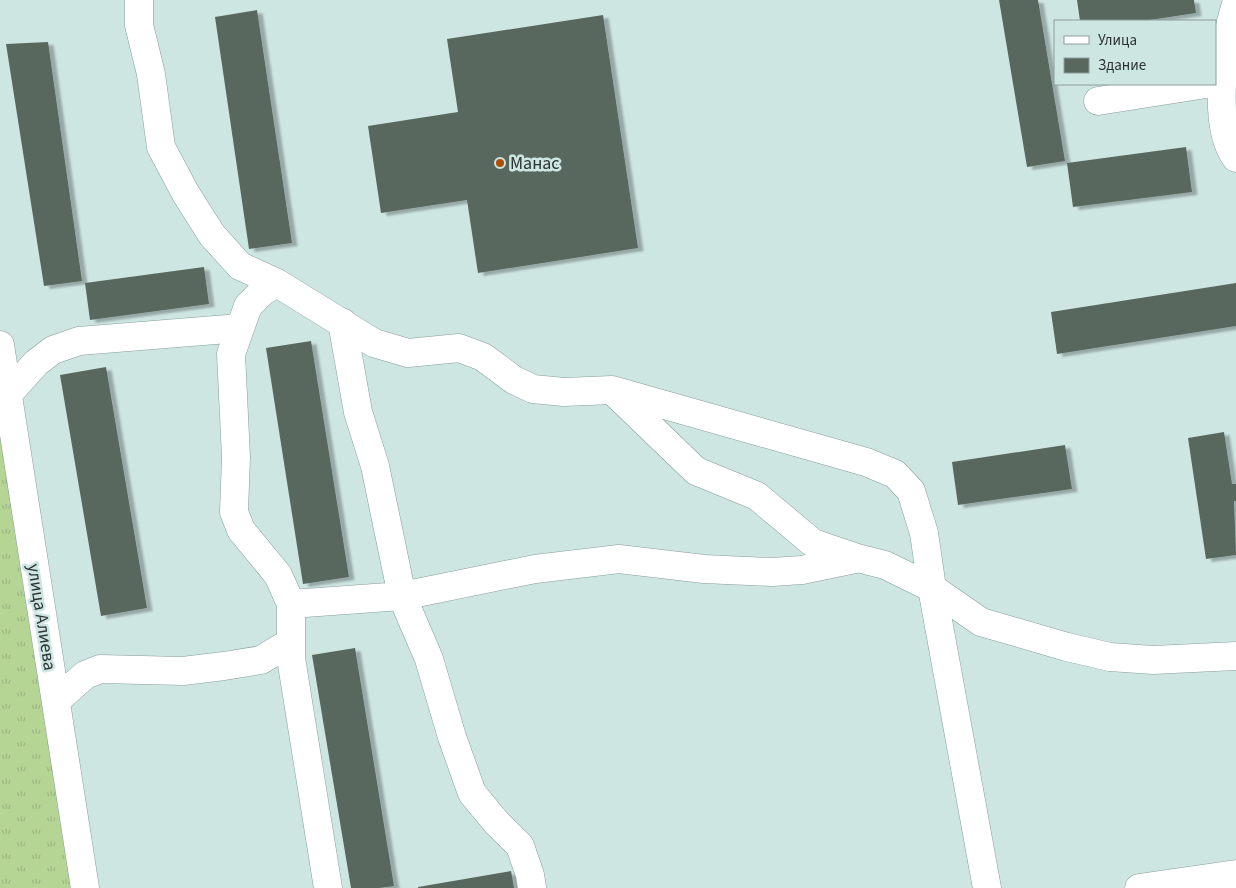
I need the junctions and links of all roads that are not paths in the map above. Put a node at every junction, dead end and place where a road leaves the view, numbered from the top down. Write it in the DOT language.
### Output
graph roads {
  1 [pos="139,0"];
  2 [pos="1236,4"];
  3 [pos="1216,79"];
  4 [pos="1197,85"];
  5 [pos="1216,85"];
  6 [pos="1098,101"];
  7 [pos="1236,158"];
  8 [pos="277,283"];
  9 [pos="342,322"];
  10 [pos="240,328"];
  11 [pos="0,345"];
  12 [pos="612,390"];
  13 [pos="8,394"];
  14 [pos="857,558"];
  15 [pos="932,588"];
  16 [pos="402,596"];
  17 [pos="291,604"];
  18 [pos="291,642"];
  19 [pos="1236,656"];
  20 [pos="56,701"];
  21 [pos="1236,874"];
  22 [pos="85,888"];
  23 [pos="328,888"];
  24 [pos="532,888"];
  25 [pos="987,888"];
  26 [pos="1139,888"];
  1 -- 8 [label="street"];
  2 -- 3 [label="street"];
  4 -- 6 [label="street"];
  5 -- 7 [label="street"];
  8 -- 9 [label="street"];
  8 -- 10 [label="street"];
  9 -- 12 [label="street"];
  9 -- 16 [label="street"];
  10 -- 13 [label="street"];
  10 -- 17 [label="street"];
  11 -- 13 [label="street, улица Алиева"];
  12 -- 14 [label="street"];
  12 -- 15 [label="street"];
  13 -- 20 [label="street, улица Алиева"];
  14 -- 15 [label="street"];
  14 -- 16 [label="street"];
  15 -- 19 [label="street"];
  15 -- 25 [label="street"];
  16 -- 17 [label="street"];
  16 -- 24 [label="street"];
  17 -- 18 [label="street"];
  18 -- 20 [label="street"];
  18 -- 23 [label="street"];
  20 -- 22 [label="street, улица Алиева"];
  21 -- 26 [label="street"];
}
